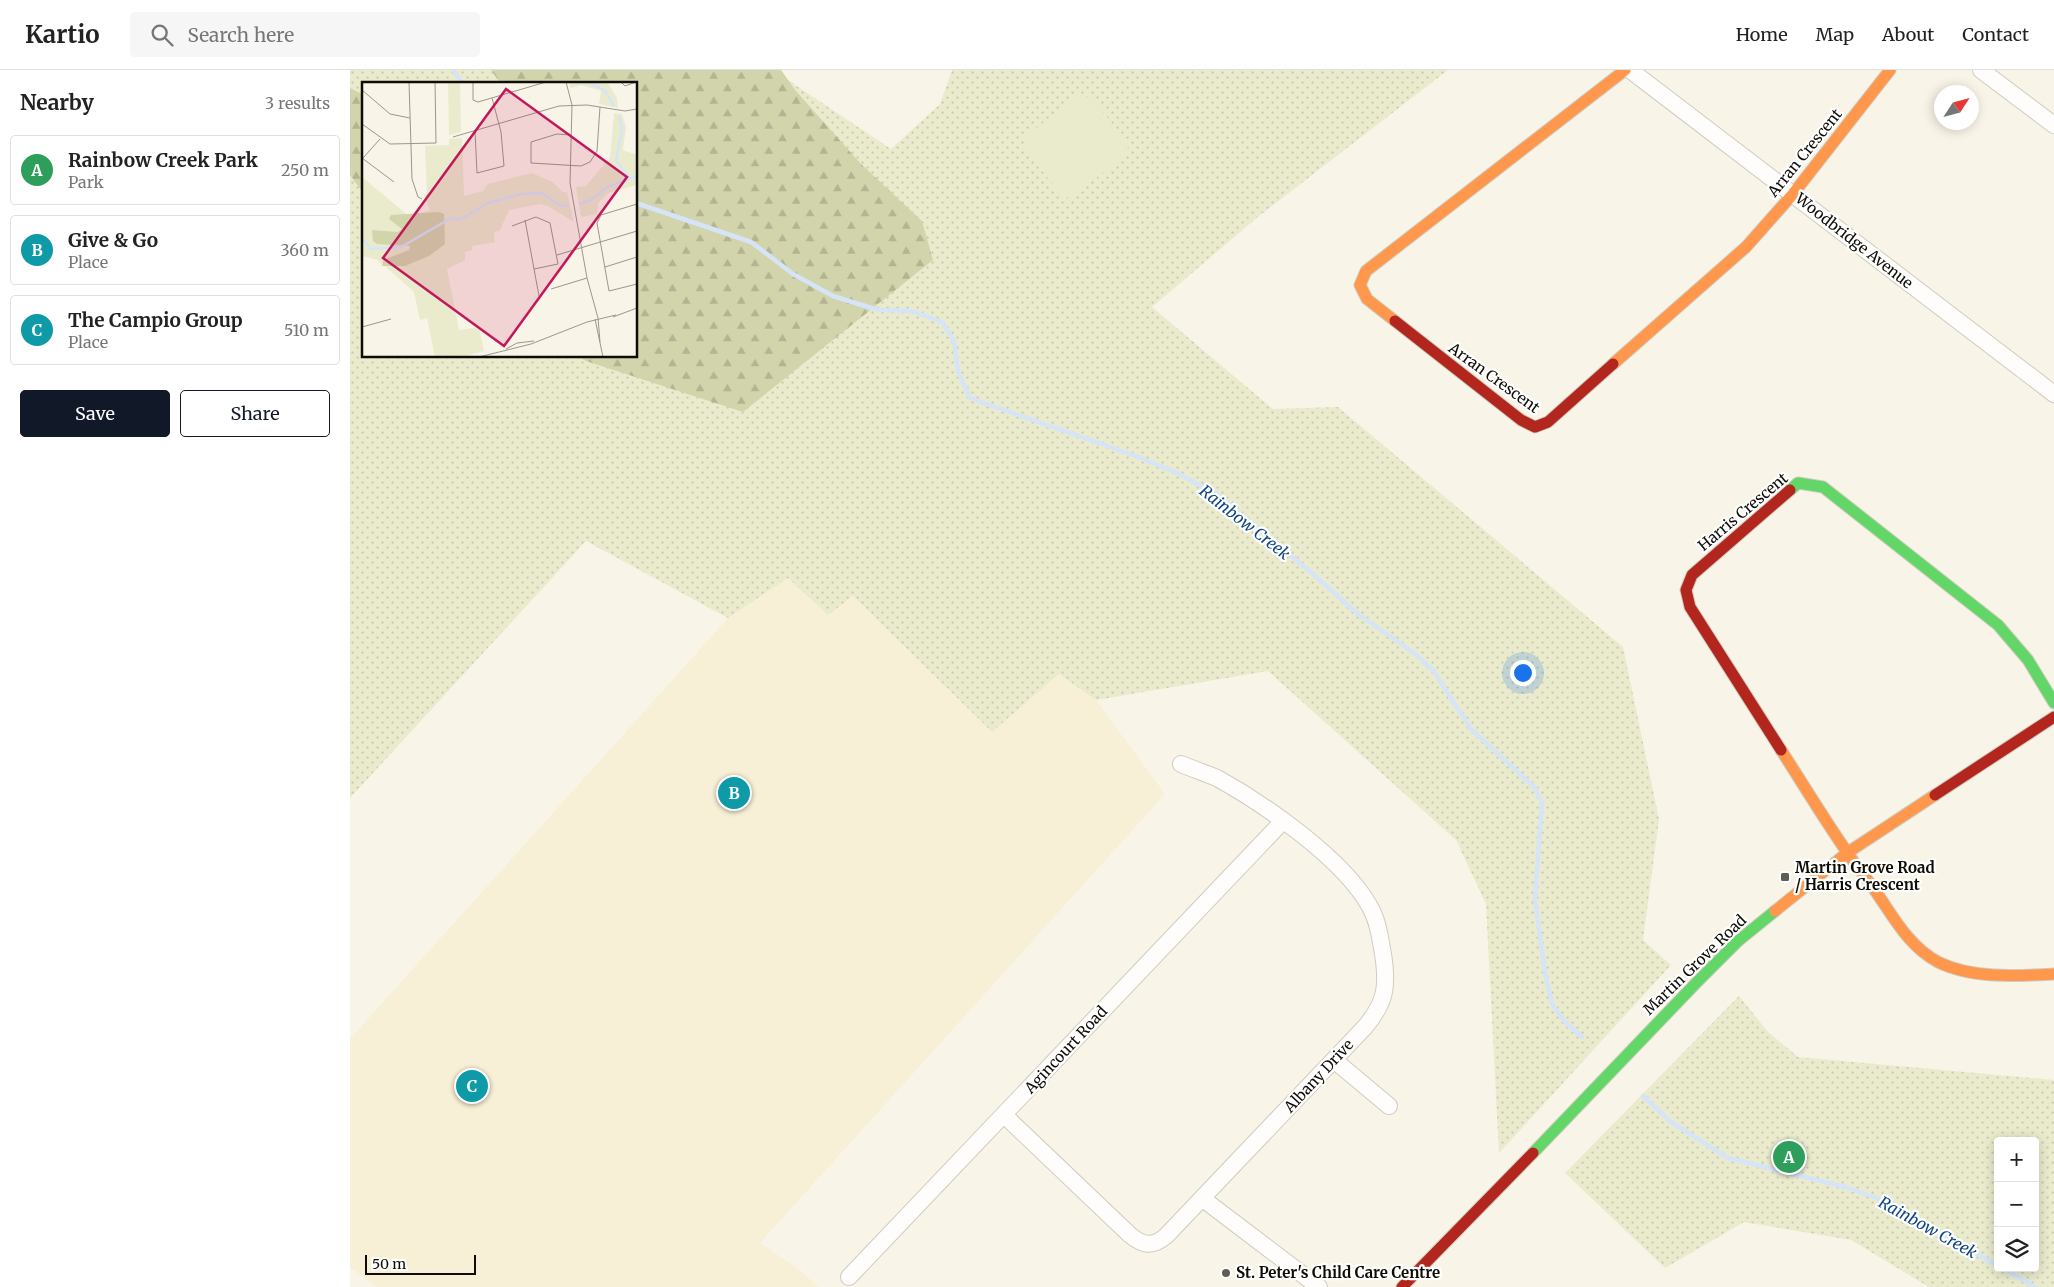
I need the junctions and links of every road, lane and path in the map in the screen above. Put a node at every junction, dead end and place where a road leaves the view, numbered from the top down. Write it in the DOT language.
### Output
graph roads {
  1 [pos="1624,70"];
  2 [pos="1630,70"];
  3 [pos="1890,70"];
  4 [pos="1981,70"];
  5 [pos="2054,125"];
  6 [pos="1793,194"];
  7 [pos="2054,394"];
  8 [pos="2054,703"];
  9 [pos="2054,717"];
  10 [pos="1181,764"];
  11 [pos="1282,821"];
  12 [pos="1847,853"];
  13 [pos="2054,974"];
  14 [pos="1334,1060"];
  15 [pos="1389,1106"];
  16 [pos="1004,1116"];
  17 [pos="1203,1199"];
  18 [pos="850,1277"];
  19 [pos="1319,1287"];
  20 [pos="1402,1287"];
  1 -- 6 [label="street, Arran Crescent"];
  2 -- 6 [label="street, Woodbridge Avenue"];
  3 -- 6 [label="street, Arran Crescent"];
  4 -- 5 [label="street"];
  6 -- 7 [label="street, Woodbridge Avenue"];
  8 -- 12 [label="street, Harris Crescent"];
  9 -- 12 [label="street, Martin Grove Road"];
  10 -- 11 [label="street, Albany Drive"];
  11 -- 14 [label="street, Albany Drive"];
  11 -- 16 [label="street, Agincourt Road"];
  12 -- 13 [label="street"];
  12 -- 20 [label="street, Martin Grove Road"];
  14 -- 15 [label="street"];
  14 -- 17 [label="street, Albany Drive"];
  16 -- 17 [label="street, Albany Drive"];
  16 -- 18 [label="street, Agincourt Road"];
  17 -- 19 [label="street"];
}
